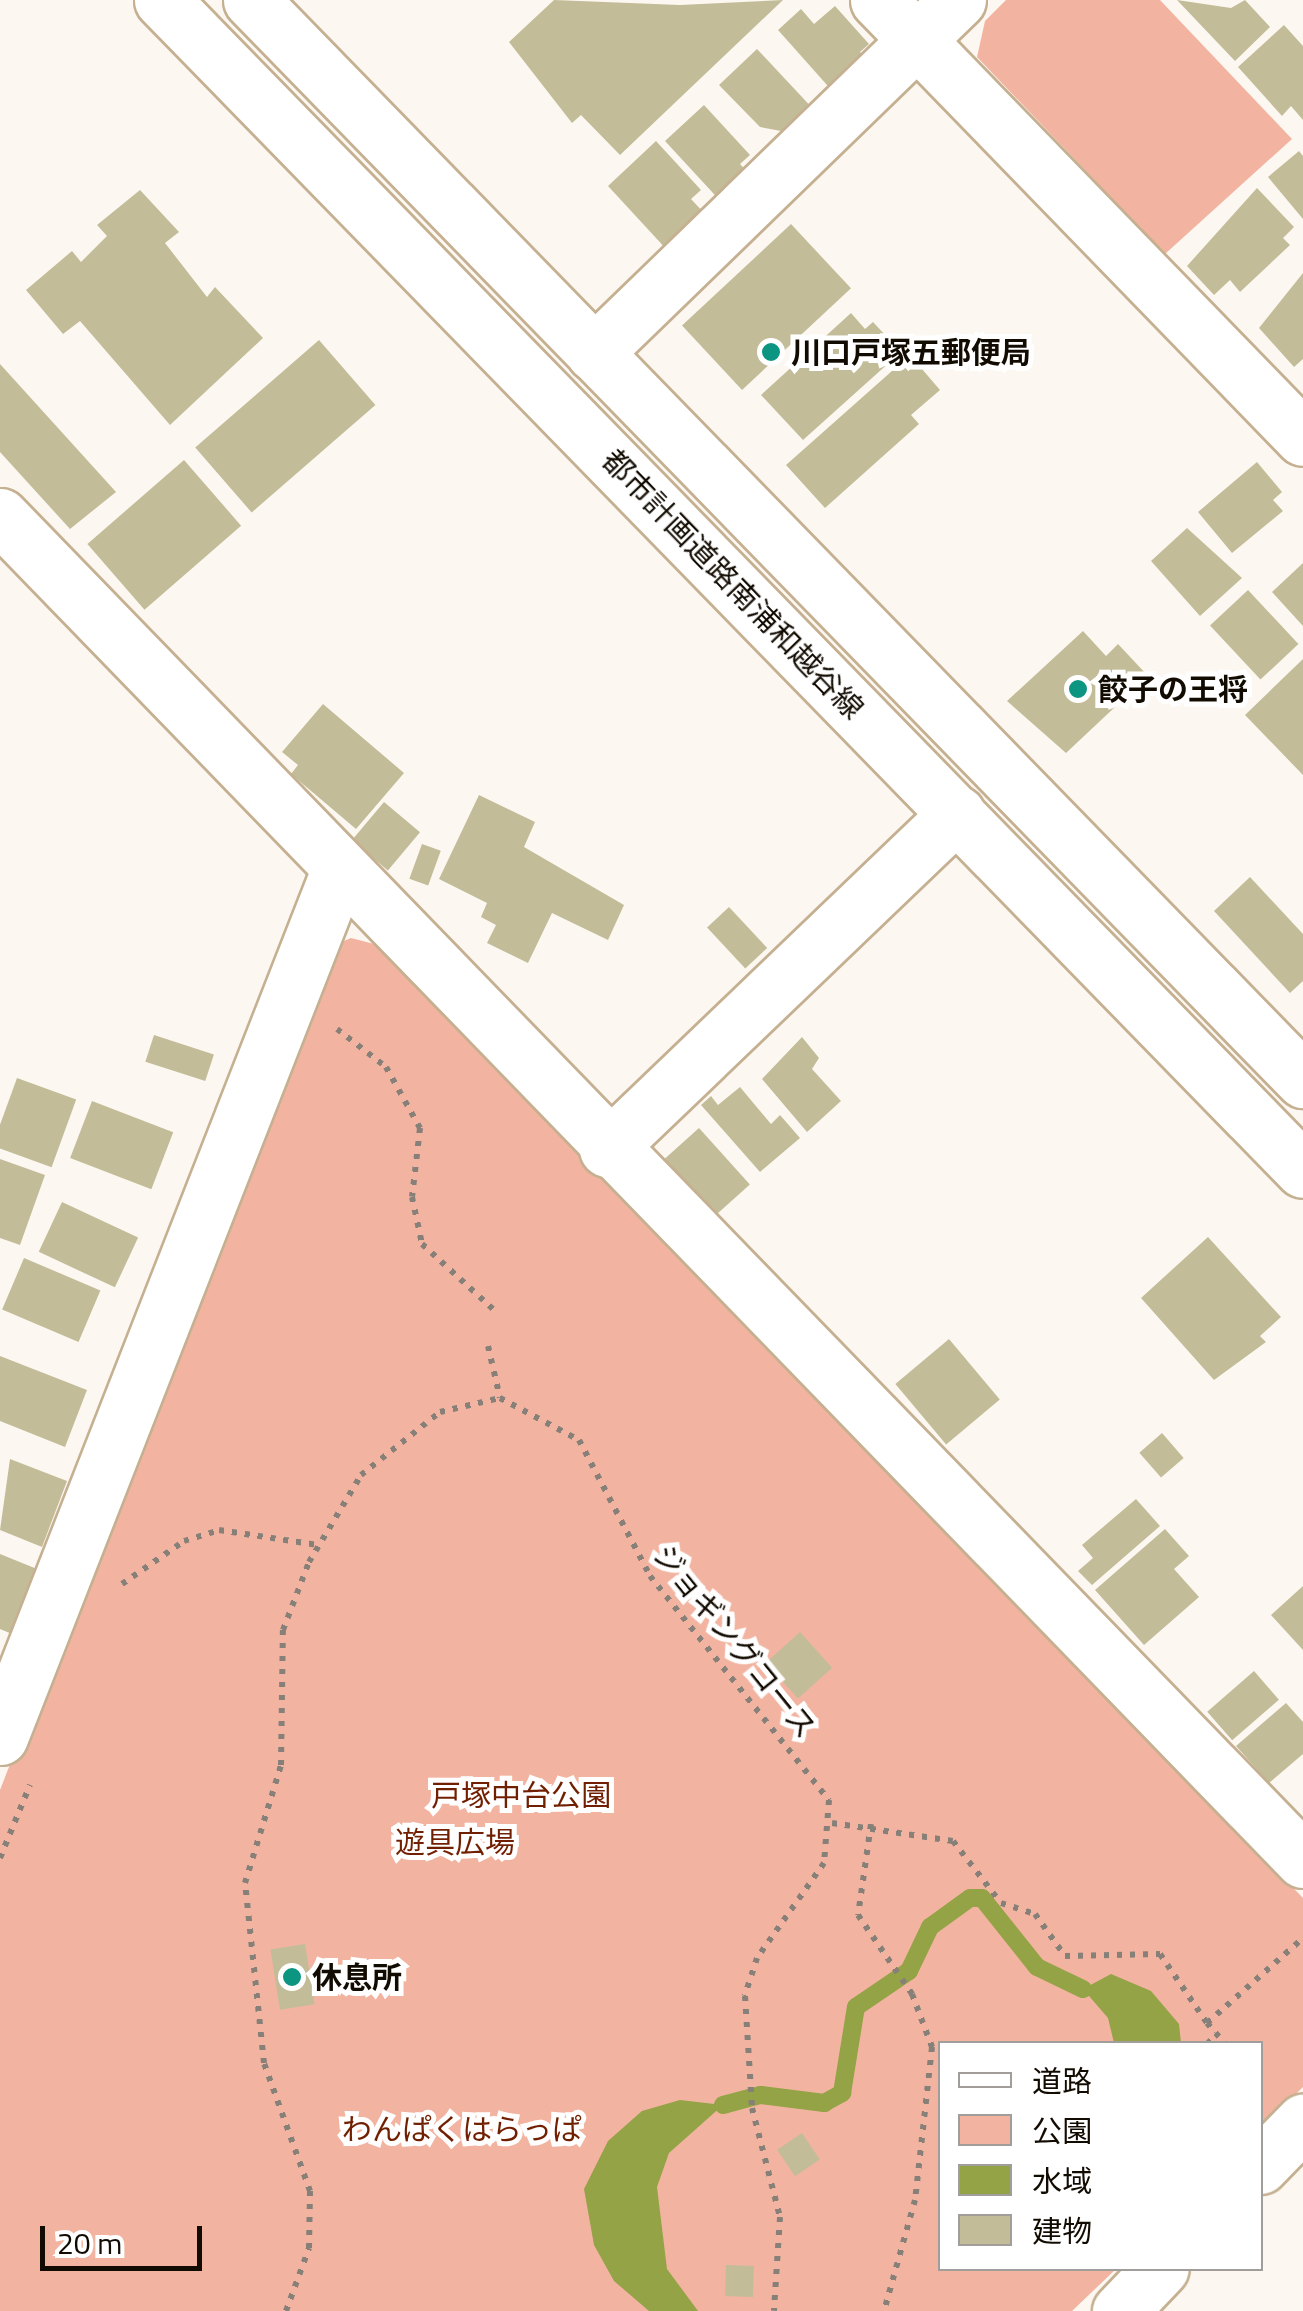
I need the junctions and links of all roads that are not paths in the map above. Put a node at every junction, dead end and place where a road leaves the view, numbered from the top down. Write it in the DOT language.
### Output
graph roads {
  1 [pos="162,0"];
  2 [pos="250,0"];
  3 [pos="878,0"];
  4 [pos="958,0"];
  5 [pos="918,41"];
  6 [pos="594,353"];
  7 [pos="1303,438"];
  8 [pos="0,516"];
  9 [pos="956,813"];
  10 [pos="339,870"];
  11 [pos="1303,1080"];
  12 [pos="607,1149"];
  13 [pos="1303,1170"];
  14 [pos="0,1737"];
  15 [pos="1303,1860"];
  16 [pos="1303,2122"];
  17 [pos="1263,2163"];
  18 [pos="1158,2271"];
  19 [pos="1120,2311"];
  1 -- 9 [label="street, 都市計画道路南浦和越谷線"];
  2 -- 6 [label="street, 都市計画道路南浦和越谷線"];
  3 -- 5 [label="street"];
  4 -- 5 [label="street"];
  5 -- 6 [label="street"];
  5 -- 7 [label="street"];
  6 -- 11 [label="street, 都市計画道路南浦和越谷線"];
  8 -- 10 [label="street"];
  9 -- 12 [label="street"];
  9 -- 13 [label="street, 都市計画道路南浦和越谷線"];
  10 -- 12 [label="street"];
  10 -- 14 [label="street"];
  12 -- 15 [label="street"];
  16 -- 17 [label="street"];
  18 -- 19 [label="street"];
}
